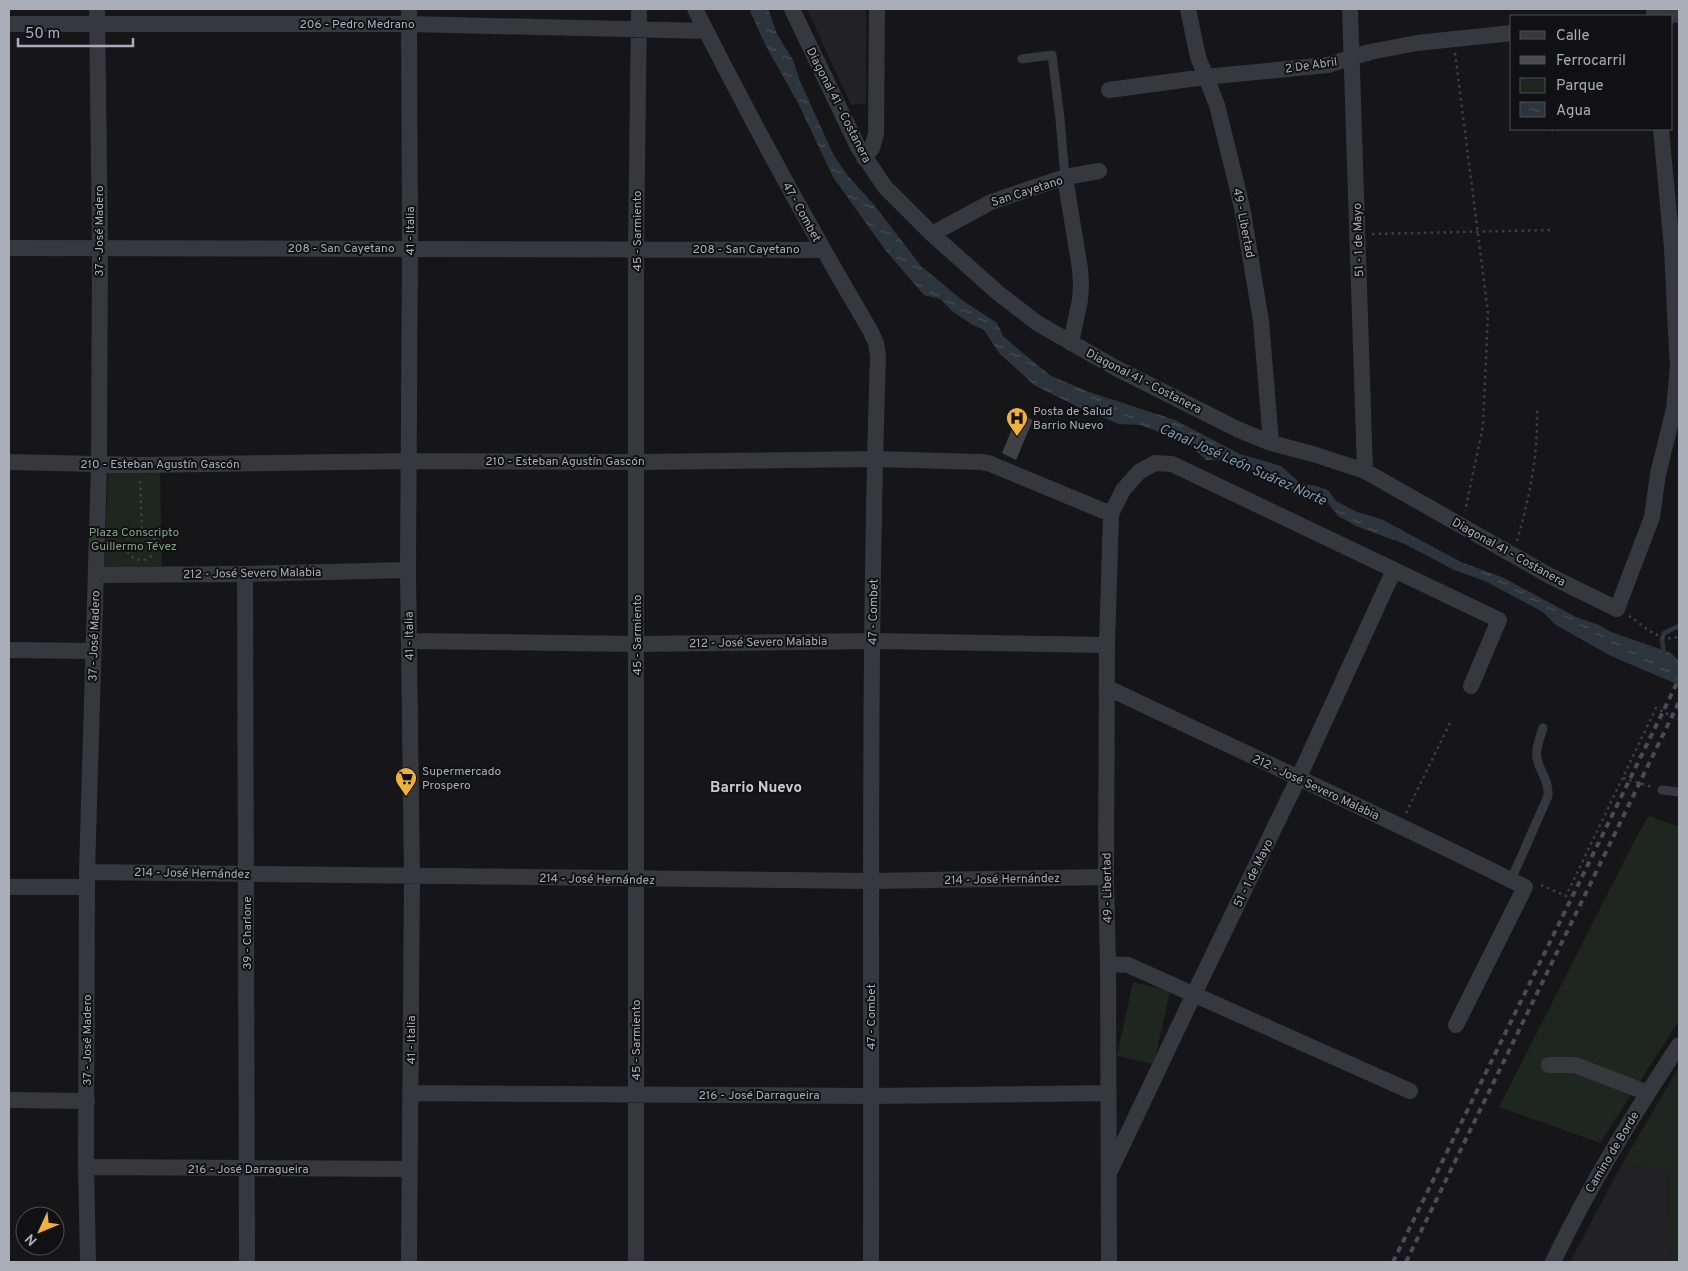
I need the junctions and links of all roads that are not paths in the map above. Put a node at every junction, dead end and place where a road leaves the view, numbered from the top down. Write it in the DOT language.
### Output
graph roads {
  1 [pos="639,9"];
  2 [pos="695,9"];
  3 [pos="792,9"];
  4 [pos="877,9"];
  5 [pos="1188,9"];
  6 [pos="1350,9"];
  7 [pos="97,16"];
  8 [pos="409,16"];
  9 [pos="9,24"];
  10 [pos="638,29"];
  11 [pos="706,31"];
  12 [pos="1510,33"];
  13 [pos="1352,58"];
  14 [pos="1022,59"];
  15 [pos="1205,77"];
  16 [pos="1109,90"];
  17 [pos="1661,130"];
  18 [pos="864,158"];
  19 [pos="1099,171"];
  20 [pos="1065,178"];
  21 [pos="932,234"];
  22 [pos="9,248"];
  23 [pos="410,248"];
  24 [pos="100,249"];
  25 [pos="636,249"];
  26 [pos="823,250"];
  27 [pos="1071,343"];
  28 [pos="1677,408"];
  29 [pos="1271,443"];
  30 [pos="875,459"];
  31 [pos="408,461"];
  32 [pos="9,462"];
  33 [pos="636,462"];
  34 [pos="99,465"];
  35 [pos="1365,471"];
  36 [pos="1111,514"];
  37 [pos="408,570"];
  38 [pos="1394,570"];
  39 [pos="245,574"];
  40 [pos="96,575"];
  41 [pos="873,640"];
  42 [pos="409,641"];
  43 [pos="637,644"];
  44 [pos="1107,645"];
  45 [pos="9,650"];
  46 [pos="93,651"];
  47 [pos="1471,686"];
  48 [pos="1108,688"];
  49 [pos="1544,728"];
  50 [pos="1298,779"];
  51 [pos="1662,790"];
  52 [pos="1679,792"];
  53 [pos="246,874"];
  54 [pos="412,877"];
  55 [pos="1106,877"];
  56 [pos="636,879"];
  57 [pos="87,880"];
  58 [pos="871,881"];
  59 [pos="1518,883"];
  60 [pos="9,887"];
  61 [pos="1108,964"];
  62 [pos="1194,994"];
  63 [pos="1456,1025"];
  64 [pos="1679,1045"];
  65 [pos="1549,1065"];
  66 [pos="1410,1091"];
  67 [pos="411,1093"];
  68 [pos="1108,1093"];
  69 [pos="1648,1093"];
  70 [pos="636,1094"];
  71 [pos="872,1096"];
  72 [pos="9,1100"];
  73 [pos="86,1101"];
  74 [pos="86,1167"];
  75 [pos="247,1169"];
  76 [pos="409,1169"];
  77 [pos="1109,1174"];
  78 [pos="88,1262"];
  79 [pos="247,1262"];
  80 [pos="409,1262"];
  81 [pos="636,1262"];
  82 [pos="871,1262"];
  83 [pos="1109,1262"];
  84 [pos="1553,1262"];
  1 -- 10 [label="street, 45 - Sarmiento"];
  2 -- 11 [label="street, 47 - Combet"];
  3 -- 18 [label="street, Diagonal 41 - Costanera"];
  4 -- 18 [label="street"];
  5 -- 15 [label="street, 49 - Libertad"];
  6 -- 13 [label="street, 51 - 1 de Mayo"];
  7 -- 8 [label="street, 206 - Pedro Medrano"];
  7 -- 9 [label="street, 206 - Pedro Medrano"];
  7 -- 24 [label="street, 37 - José Madero"];
  8 -- 10 [label="street, 206 - Pedro Medrano"];
  8 -- 23 [label="street, 41 - Italia"];
  10 -- 11 [label="street, 206 - Pedro Medrano"];
  10 -- 25 [label="street, 45 - Sarmiento"];
  11 -- 26 [label="street, 47 - Combet"];
  12 -- 13 [label="street, 2 De Abril"];
  13 -- 15 [label="street, 2 De Abril"];
  13 -- 35 [label="street, 51 - 1 de Mayo"];
  14 -- 20 [label="lane"];
  15 -- 16 [label="street, 2 De Abril"];
  15 -- 29 [label="street, 49 - Libertad"];
  17 -- 28 [label="street"];
  18 -- 21 [label="street, Diagonal 41 - Costanera"];
  19 -- 20 [label="street, San Cayetano"];
  20 -- 21 [label="street, San Cayetano"];
  20 -- 27 [label="street"];
  21 -- 27 [label="street, Diagonal 41 - Costanera"];
  22 -- 24 [label="street, 208 - San Cayetano"];
  23 -- 24 [label="street, 208 - San Cayetano"];
  23 -- 25 [label="street, 208 - San Cayetano"];
  23 -- 31 [label="street, 41 - Italia"];
  24 -- 34 [label="street, 37 - José Madero"];
  25 -- 26 [label="street, 208 - San Cayetano"];
  25 -- 33 [label="street, 45 - Sarmiento"];
  26 -- 30 [label="street, 47 - Combet"];
  27 -- 29 [label="street, Diagonal 41 - Costanera"];
  28 -- 35 [label="street, Diagonal 41 - Costanera"];
  29 -- 35 [label="street, Diagonal 41 - Costanera"];
  30 -- 33 [label="street, 210 - Esteban Agustín Gascón"];
  30 -- 36 [label="street, 210 - Esteban Agustín Gascón"];
  30 -- 41 [label="street, 47 - Combet"];
  31 -- 33 [label="street, 210 - Esteban Agustín Gascón"];
  31 -- 34 [label="street, 210 - Esteban Agustín Gascón"];
  31 -- 37 [label="street, 41 - Italia"];
  32 -- 34 [label="street, 210 - Esteban Agustín Gascón"];
  33 -- 43 [label="street, 45 - Sarmiento"];
  34 -- 40 [label="street, 37 - José Madero"];
  36 -- 38 [label="street"];
  36 -- 44 [label="street, 49 - Libertad"];
  37 -- 39 [label="street, 212 - José Severo Malabia"];
  37 -- 42 [label="street, 41 - Italia"];
  38 -- 47 [label="street"];
  38 -- 50 [label="street, 51 - 1 de Mayo"];
  39 -- 40 [label="street, 212 - José Severo Malabia"];
  39 -- 53 [label="street, 39 - Charlone"];
  40 -- 46 [label="street, 37 - José Madero"];
  41 -- 43 [label="street, 212 - José Severo Malabia"];
  41 -- 44 [label="street, 212 - José Severo Malabia"];
  41 -- 58 [label="street, 47 - Combet"];
  42 -- 43 [label="street, 212 - José Severo Malabia"];
  42 -- 54 [label="street, 41 - Italia"];
  43 -- 56 [label="street, 45 - Sarmiento"];
  44 -- 48 [label="street, 49 - Libertad"];
  45 -- 46 [label="street"];
  46 -- 57 [label="street, 37 - José Madero"];
  48 -- 50 [label="street, 212 - José Severo Malabia"];
  48 -- 55 [label="street, 49 - Libertad"];
  49 -- 59 [label="lane"];
  50 -- 59 [label="street, 212 - José Severo Malabia"];
  50 -- 62 [label="street, 51 - 1 de Mayo"];
  51 -- 52 [label="lane"];
  53 -- 54 [label="street, 214 - José Hernández"];
  53 -- 57 [label="street, 214 - José Hernández"];
  53 -- 75 [label="street, 39 - Charlone"];
  54 -- 56 [label="street, 214 - José Hernández"];
  54 -- 67 [label="street, 41 - Italia"];
  55 -- 58 [label="street, 214 - José Hernández"];
  55 -- 61 [label="street, 49 - Libertad"];
  56 -- 58 [label="street, 214 - José Hernández"];
  56 -- 70 [label="street, 45 - Sarmiento"];
  57 -- 60 [label="street, 214 - José Hernández"];
  57 -- 73 [label="street, 37 - José Madero"];
  58 -- 71 [label="street, 47 - Combet"];
  59 -- 63 [label="street"];
  61 -- 62 [label="street"];
  61 -- 68 [label="street, 49 - Libertad"];
  62 -- 66 [label="street"];
  62 -- 77 [label="street, 51 - 1 de Mayo"];
  64 -- 69 [label="street, Camino de Borde"];
  65 -- 69 [label="street"];
  67 -- 70 [label="street, 216 - José Darragueira"];
  67 -- 76 [label="street, 41 - Italia"];
  68 -- 71 [label="street, 216 - José Darragueira"];
  68 -- 77 [label="street, 49 - Libertad"];
  69 -- 84 [label="street, Camino de Borde"];
  70 -- 71 [label="street, 216 - José Darragueira"];
  70 -- 81 [label="street, 45 - Sarmiento"];
  71 -- 82 [label="street, 47 - Combet"];
  72 -- 73 [label="street"];
  73 -- 74 [label="street, 37 - José Madero"];
  74 -- 75 [label="street, 216 - José Darragueira"];
  74 -- 78 [label="street, 37 - José Madero"];
  75 -- 76 [label="street, 216 - José Darragueira"];
  75 -- 79 [label="street, 39 - Charlone"];
  76 -- 80 [label="street, 41 - Italia"];
  77 -- 83 [label="street, 49 - Libertad"];
}
